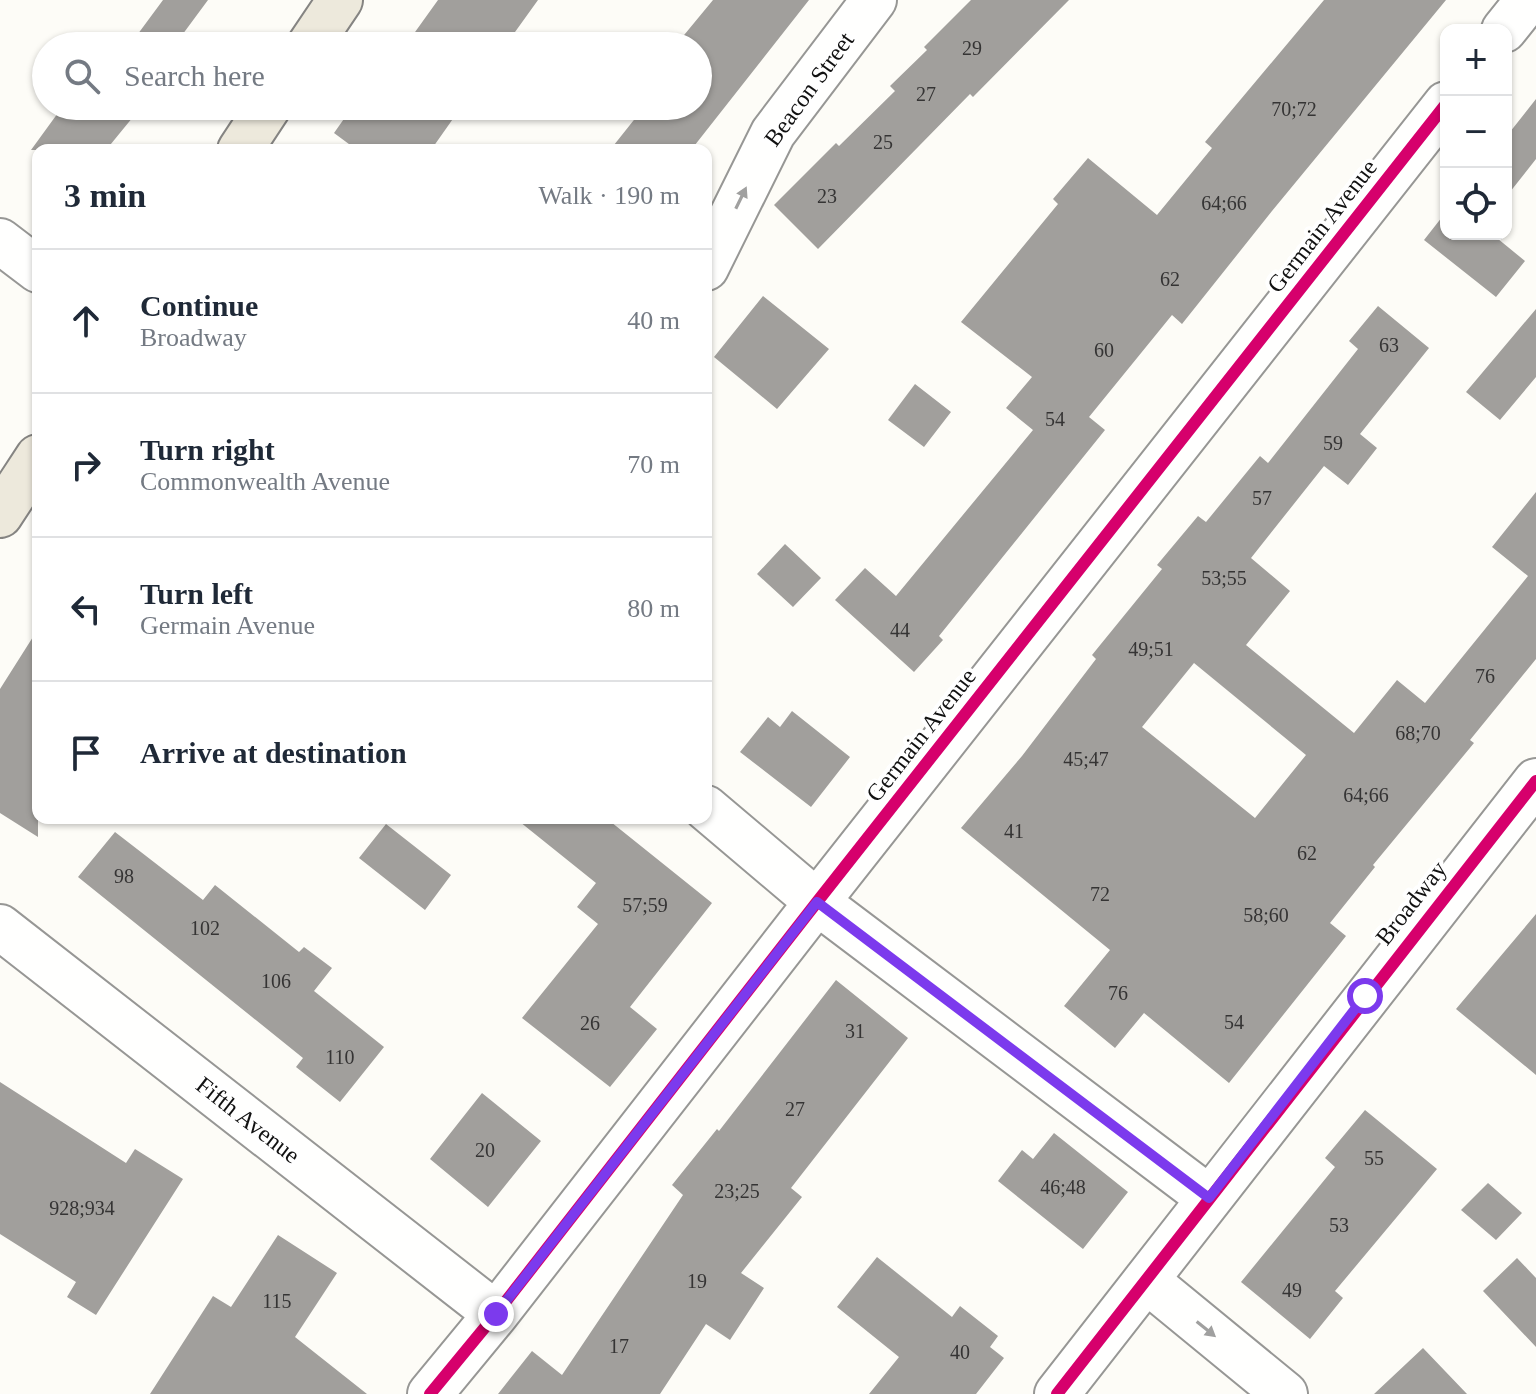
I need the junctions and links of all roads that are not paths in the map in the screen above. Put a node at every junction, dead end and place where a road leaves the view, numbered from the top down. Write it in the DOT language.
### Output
graph roads {
  1 [pos="340,0"];
  2 [pos="874,0"];
  3 [pos="1528,0"];
  4 [pos="1509,24"];
  5 [pos="318,32"];
  6 [pos="1440,112"];
  7 [pos="260,120"];
  8 [pos="244,144"];
  9 [pos="0,241"];
  10 [pos="712,256"];
  11 [pos="32,265"];
  12 [pos="32,466"];
  13 [pos="0,515"];
  14 [pos="1536,781"];
  15 [pos="712,813"];
  16 [pos="817,902"];
  17 [pos="0,927"];
  18 [pos="1209,1198"];
  19 [pos="1146,1280"];
  20 [pos="496,1314"];
  21 [pos="430,1394"];
  22 [pos="1057,1394"];
  23 [pos="1285,1394"];
  1 -- 5 [label="main road"];
  10 -- 2 [label="street, Beacon Street, one-way"];
  3 -- 4 [label="street"];
  6 -- 16 [label="street, Germain Avenue"];
  7 -- 8 [label="main road"];
  9 -- 11 [label="street"];
  12 -- 13 [label="main road"];
  14 -- 18 [label="street, Broadway"];
  15 -- 16 [label="street"];
  16 -- 18 [label="street"];
  16 -- 20 [label="street, Germain Avenue"];
  17 -- 20 [label="street, Fifth Avenue"];
  18 -- 19 [label="street, Broadway"];
  19 -- 22 [label="street, Broadway"];
  19 -- 23 [label="street, one-way"];
  20 -- 21 [label="street, Germain Avenue"];
}
